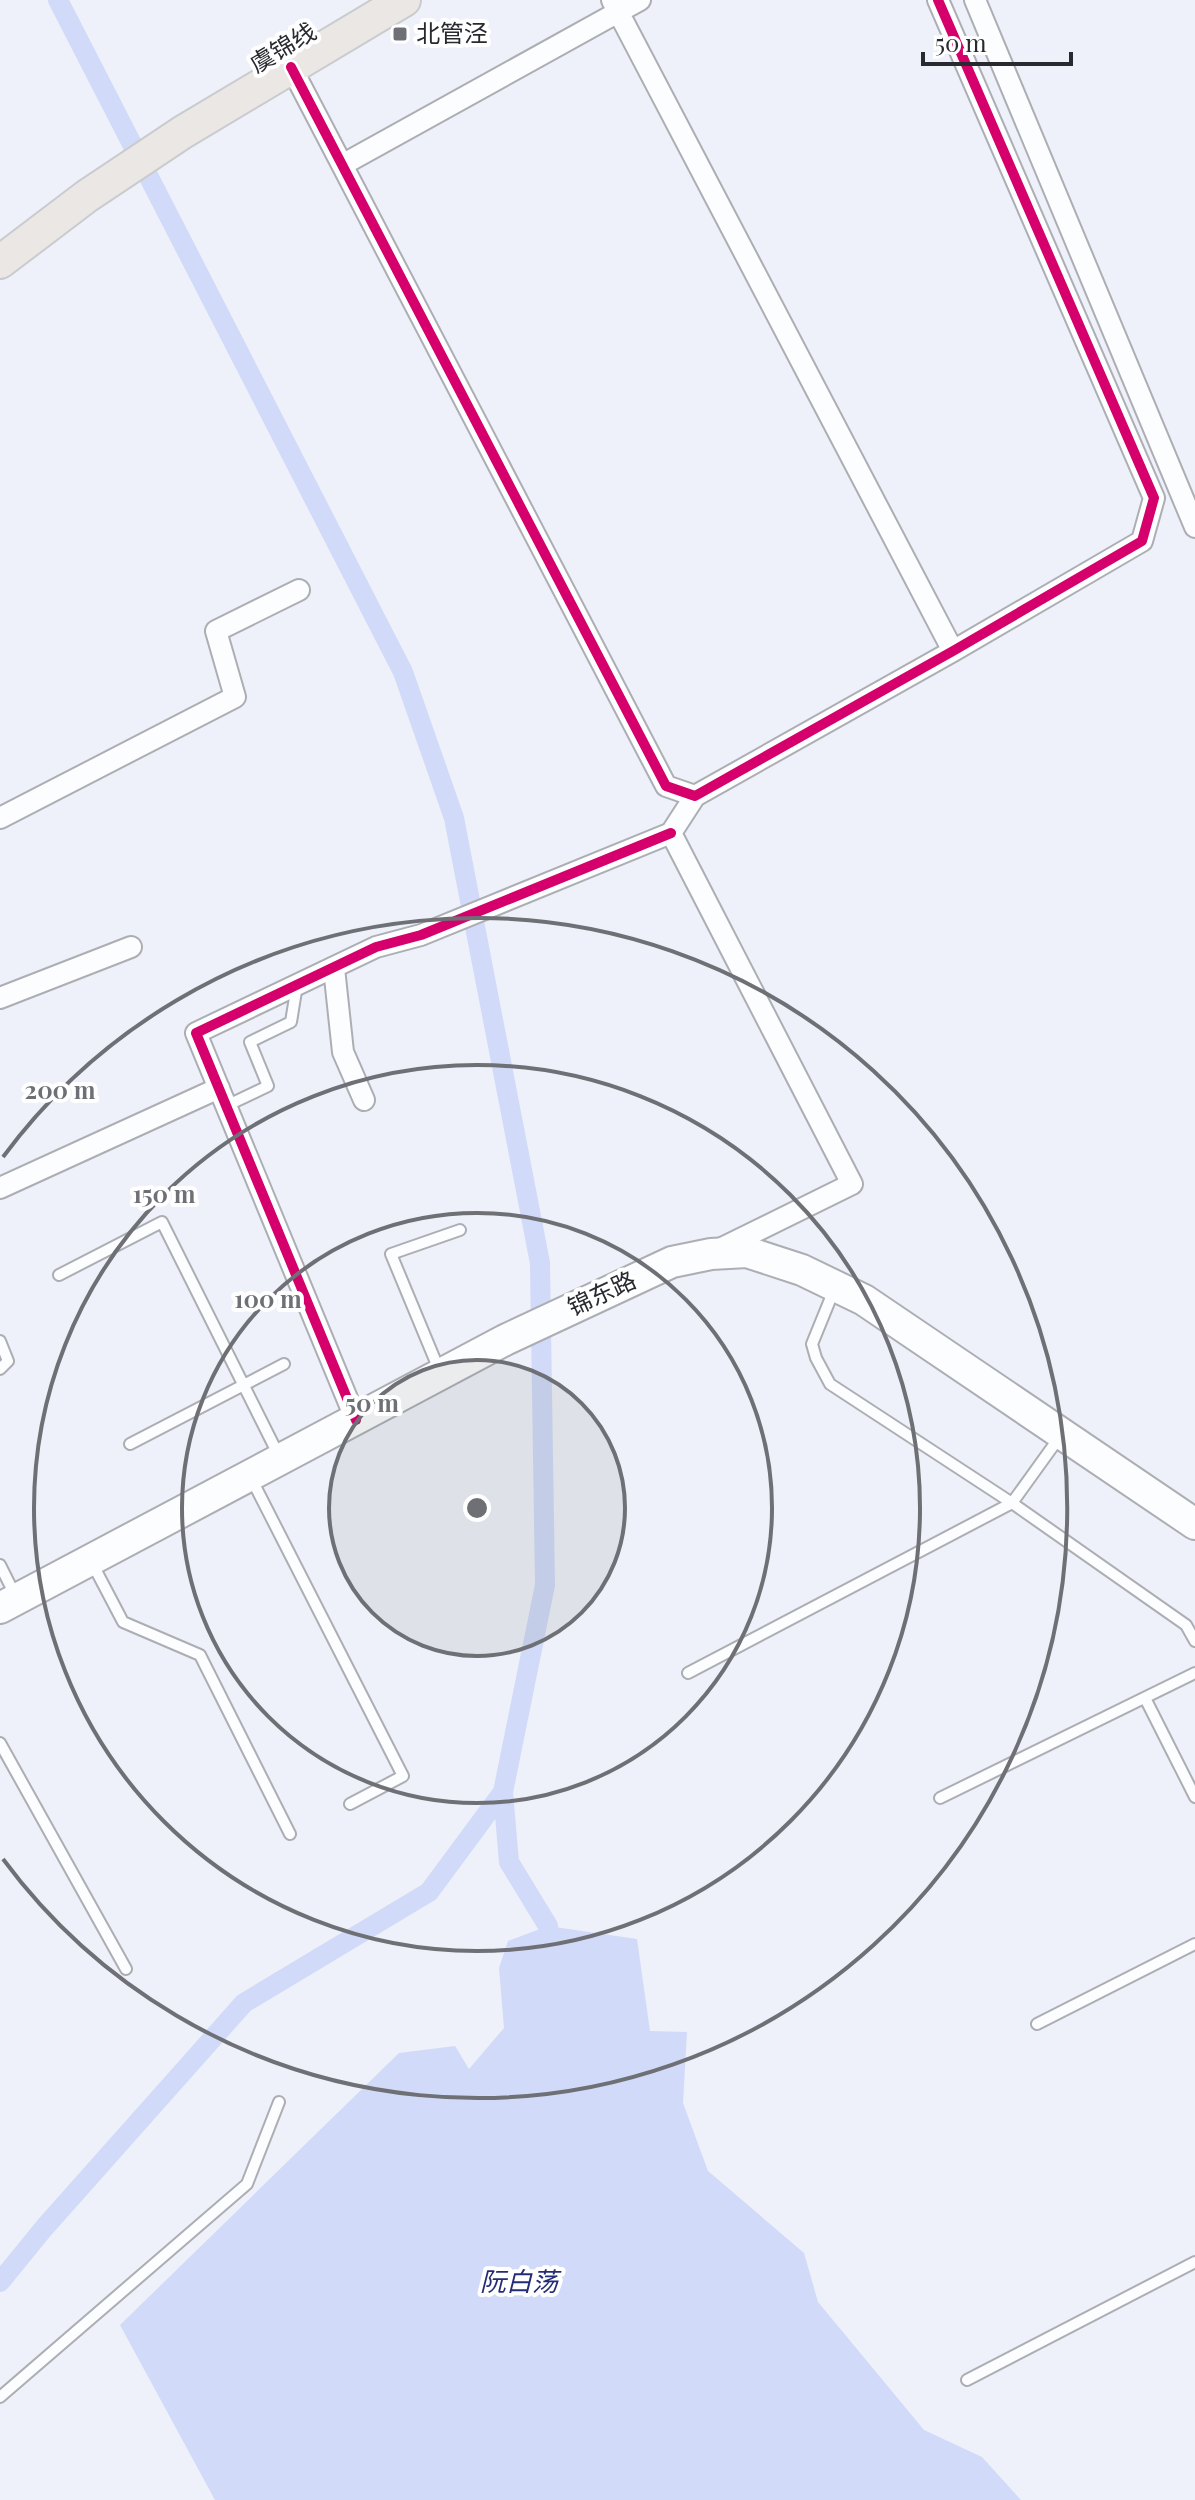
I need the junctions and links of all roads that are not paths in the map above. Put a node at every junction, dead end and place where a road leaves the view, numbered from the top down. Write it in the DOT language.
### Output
graph roads {
  1 [pos="404,0"];
  2 [pos="640,0"];
  3 [pos="938,0"];
  4 [pos="975,0"];
  5 [pos="616,6"];
  6 [pos="291,67"];
  7 [pos="342,165"];
  8 [pos="0,262"];
  9 [pos="1195,527"];
  10 [pos="299,590"];
  11 [pos="953,651"];
  12 [pos="695,796"];
  13 [pos="0,818"];
  14 [pos="671,833"];
  15 [pos="131,947"];
  16 [pos="334,968"];
  17 [pos="297,985"];
  18 [pos="0,998"];
  19 [pos="223,1097"];
  20 [pos="364,1100"];
  21 [pos="0,1188"];
  22 [pos="460,1230"];
  23 [pos="711,1254"];
  24 [pos="59,1275"];
  25 [pos="836,1287"];
  26 [pos="0,1341"];
  27 [pos="284,1364"];
  28 [pos="0,1369"];
  29 [pos="441,1375"];
  30 [pos="244,1384"];
  31 [pos="356,1420"];
  32 [pos="1062,1434"];
  33 [pos="130,1444"];
  34 [pos="280,1458"];
  35 [pos="250,1476"];
  36 [pos="1012,1503"];
  37 [pos="1195,1524"];
  38 [pos="90,1560"];
  39 [pos="0,1565"];
  40 [pos="8,1603"];
  41 [pos="1191,1628"];
  42 [pos="1195,1641"];
  43 [pos="688,1673"];
  44 [pos="1195,1673"];
  45 [pos="1145,1698"];
  46 [pos="0,1743"];
  47 [pos="1195,1797"];
  48 [pos="940,1798"];
  49 [pos="350,1804"];
  50 [pos="290,1834"];
  51 [pos="1195,1944"];
  52 [pos="126,1969"];
  53 [pos="1037,2024"];
  54 [pos="279,2102"];
  55 [pos="1195,2262"];
  56 [pos="967,2380"];
  57 [pos="0,2397"];
  1 -- 6 [label="main road, 虞锦线"];
  2 -- 5 [label="street"];
  3 -- 11 [label="street"];
  4 -- 9 [label="street"];
  5 -- 7 [label="street"];
  5 -- 11 [label="street"];
  6 -- 7 [label="street"];
  6 -- 8 [label="main road, 虞锦线"];
  7 -- 12 [label="street"];
  10 -- 13 [label="street"];
  11 -- 12 [label="street"];
  12 -- 14 [label="street"];
  14 -- 16 [label="street"];
  14 -- 23 [label="street"];
  15 -- 18 [label="street"];
  16 -- 17 [label="street"];
  16 -- 20 [label="street"];
  17 -- 19 [label="lane"];
  17 -- 19 [label="street"];
  19 -- 21 [label="street"];
  19 -- 31 [label="street"];
  22 -- 29 [label="lane"];
  23 -- 25 [label="main road, 锦东路"];
  23 -- 29 [label="main road, 锦东路"];
  24 -- 30 [label="lane"];
  25 -- 32 [label="main road, 锦东路"];
  25 -- 36 [label="lane"];
  26 -- 28 [label="lane"];
  27 -- 30 [label="lane"];
  29 -- 31 [label="main road, 锦东路"];
  30 -- 33 [label="lane"];
  30 -- 34 [label="lane"];
  31 -- 34 [label="main road, 锦东路"];
  32 -- 36 [label="lane"];
  32 -- 37 [label="main road, 锦东路"];
  34 -- 35 [label="main road, 锦东路"];
  35 -- 38 [label="main road, 锦东路"];
  35 -- 49 [label="lane"];
  36 -- 41 [label="lane"];
  36 -- 43 [label="lane"];
  38 -- 40 [label="main road, 锦东路"];
  38 -- 50 [label="lane"];
  39 -- 40 [label="lane"];
  41 -- 42 [label="lane"];
  44 -- 45 [label="lane"];
  45 -- 47 [label="lane"];
  45 -- 48 [label="lane"];
  46 -- 52 [label="lane"];
  51 -- 53 [label="lane"];
  54 -- 57 [label="lane"];
  55 -- 56 [label="lane"];
}
